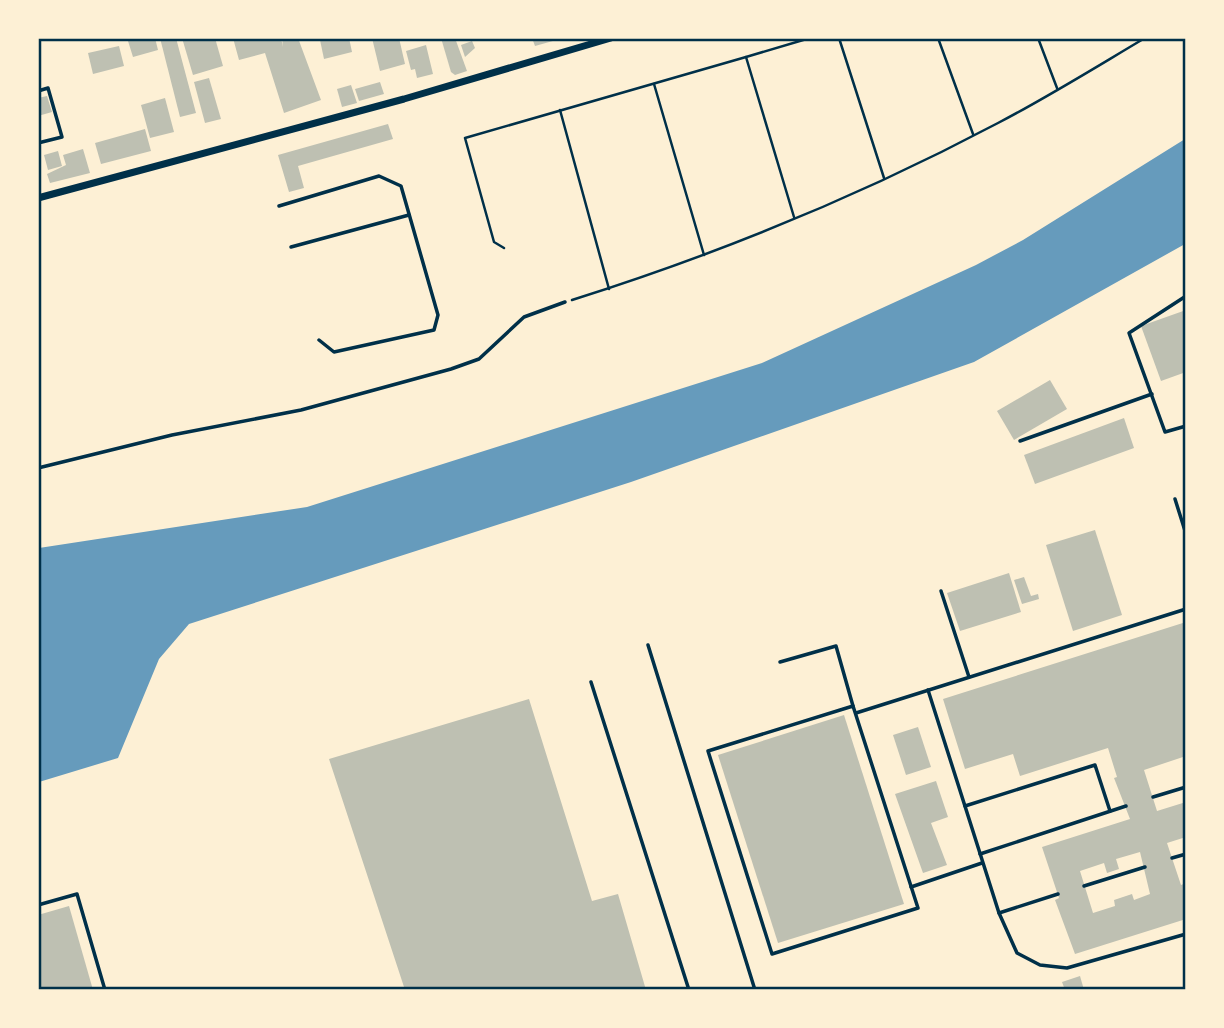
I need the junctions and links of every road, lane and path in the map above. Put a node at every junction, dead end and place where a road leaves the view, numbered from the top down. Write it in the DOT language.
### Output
graph roads {
  1 [pos="611,38"];
  2 [pos="810,38"];
  3 [pos="839,38"];
  4 [pos="938,38"];
  5 [pos="1038,38"];
  6 [pos="1144,39"];
  7 [pos="746,57"];
  8 [pos="654,84"];
  9 [pos="1058,89"];
  10 [pos="38,91"];
  11 [pos="560,110"];
  12 [pos="973,135"];
  13 [pos="38,143"];
  14 [pos="884,178"];
  15 [pos="38,198"];
  16 [pos="279,206"];
  17 [pos="409,215"];
  18 [pos="794,219"];
  19 [pos="291,247"];
  20 [pos="504,248"];
  21 [pos="704,255"];
  22 [pos="609,289"];
  23 [pos="1185,296"];
  24 [pos="565,302"];
  25 [pos="319,340"];
  26 [pos="1152,394"];
  27 [pos="1185,426"];
  28 [pos="1020,441"];
  29 [pos="38,468"];
  30 [pos="1174,499"];
  31 [pos="1185,534"];
  32 [pos="941,591"];
  33 [pos="1185,609"];
  34 [pos="648,645"];
  35 [pos="780,662"];
  36 [pos="968,677"];
  37 [pos="591,682"];
  38 [pos="928,690"];
  39 [pos="853,706"];
  40 [pos="856,713"];
  41 [pos="1185,787"];
  42 [pos="1153,797"];
  43 [pos="965,806"];
  44 [pos="1126,806"];
  45 [pos="1110,811"];
  46 [pos="980,854"];
  47 [pos="1185,854"];
  48 [pos="1172,858"];
  49 [pos="983,863"];
  50 [pos="1145,867"];
  51 [pos="1084,886"];
  52 [pos="911,887"];
  53 [pos="1058,894"];
  54 [pos="38,905"];
  55 [pos="999,913"];
  56 [pos="1185,933"];
  57 [pos="106,989"];
  58 [pos="688,989"];
  59 [pos="755,989"];
  1 -- 15 [label="street"];
  2 -- 7 [label="path"];
  3 -- 14 [label="path"];
  4 -- 12 [label="path"];
  5 -- 9 [label="path"];
  6 -- 9 [label="path"];
  7 -- 8 [label="path"];
  7 -- 18 [label="path"];
  8 -- 11 [label="path"];
  8 -- 21 [label="path"];
  9 -- 12 [label="path"];
  10 -- 13 [label="lane"];
  11 -- 20 [label="path"];
  11 -- 22 [label="path"];
  12 -- 14 [label="path"];
  14 -- 18 [label="path"];
  16 -- 17 [label="lane"];
  17 -- 19 [label="lane"];
  17 -- 25 [label="lane"];
  18 -- 21 [label="path"];
  21 -- 22 [label="path"];
  22 -- 24 [label="path"];
  23 -- 26 [label="lane"];
  24 -- 29 [label="lane"];
  26 -- 27 [label="lane"];
  26 -- 28 [label="lane"];
  30 -- 31 [label="lane"];
  32 -- 36 [label="lane"];
  33 -- 36 [label="lane"];
  34 -- 59 [label="lane"];
  35 -- 39 [label="lane"];
  36 -- 38 [label="lane"];
  37 -- 58 [label="lane"];
  38 -- 40 [label="lane"];
  38 -- 43 [label="lane"];
  39 -- 40 [label="lane"];
  39 -- 52 [label="lane"];
  40 -- 52 [label="lane"];
  41 -- 42 [label="lane"];
  43 -- 45 [label="lane"];
  43 -- 46 [label="lane"];
  44 -- 45 [label="lane"];
  45 -- 46 [label="lane"];
  46 -- 49 [label="lane"];
  47 -- 48 [label="lane"];
  49 -- 52 [label="lane"];
  49 -- 55 [label="lane"];
  50 -- 51 [label="lane"];
  53 -- 55 [label="lane"];
  54 -- 57 [label="lane"];
  55 -- 56 [label="lane"];
}
